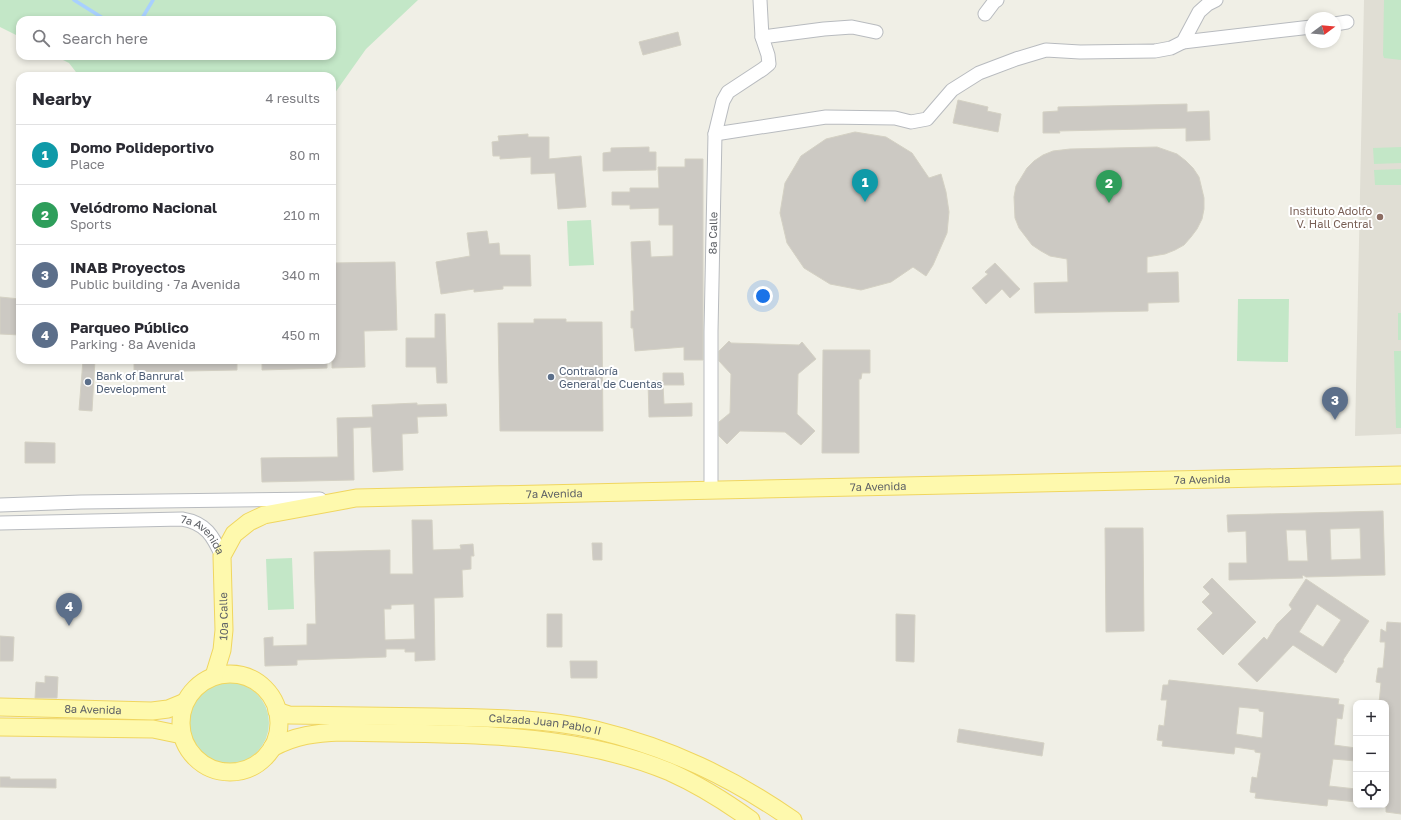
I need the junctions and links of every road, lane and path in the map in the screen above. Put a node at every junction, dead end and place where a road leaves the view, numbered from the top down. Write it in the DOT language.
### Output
graph roads {
  1 [pos="760,0"];
  2 [pos="997,0"];
  3 [pos="1216,0"];
  4 [pos="985,14"];
  5 [pos="1305,27"];
  6 [pos="876,32"];
  7 [pos="762,38"];
  8 [pos="1183,42"];
  9 [pos="715,134"];
  10 [pos="1401,475"];
  11 [pos="711,491"];
  12 [pos="356,498"];
  13 [pos="0,505"];
  14 [pos="0,523"];
  15 [pos="222,556"];
  16 [pos="214,676"];
  17 [pos="185,702"];
  18 [pos="0,707"];
  19 [pos="277,711"];
  20 [pos="0,727"];
  21 [pos="182,735"];
  22 [pos="272,748"];
  23 [pos="751,820"];
  24 [pos="793,820"];
  1 -- 7 [label="street, 8a Calle"];
  2 -- 4 [label="street"];
  3 -- 8 [label="street"];
  5 -- 8 [label="street"];
  6 -- 7 [label="street"];
  7 -- 9 [label="street, 8a Calle"];
  8 -- 9 [label="street"];
  9 -- 11 [label="street, 8a Calle"];
  10 -- 11 [label="main road, 7a Avenida"];
  11 -- 12 [label="main road, 7a Avenida"];
  12 -- 13 [label="street, 7a Avenida"];
  12 -- 15 [label="main road, 7a Avenida"];
  14 -- 15 [label="street, 7a Avenida"];
  15 -- 16 [label="main road, 10a Calle"];
  16 -- 17 [label="main road"];
  16 -- 19 [label="main road"];
  17 -- 18 [label="main road, 8a Avenida"];
  17 -- 21 [label="main road"];
  19 -- 22 [label="main road"];
  19 -- 24 [label="main road, Calzada Juan Pablo II"];
  20 -- 21 [label="main road, 8a Avenida"];
  21 -- 22 [label="main road"];
  22 -- 23 [label="main road, Calzada Juan Pablo II"];
}
